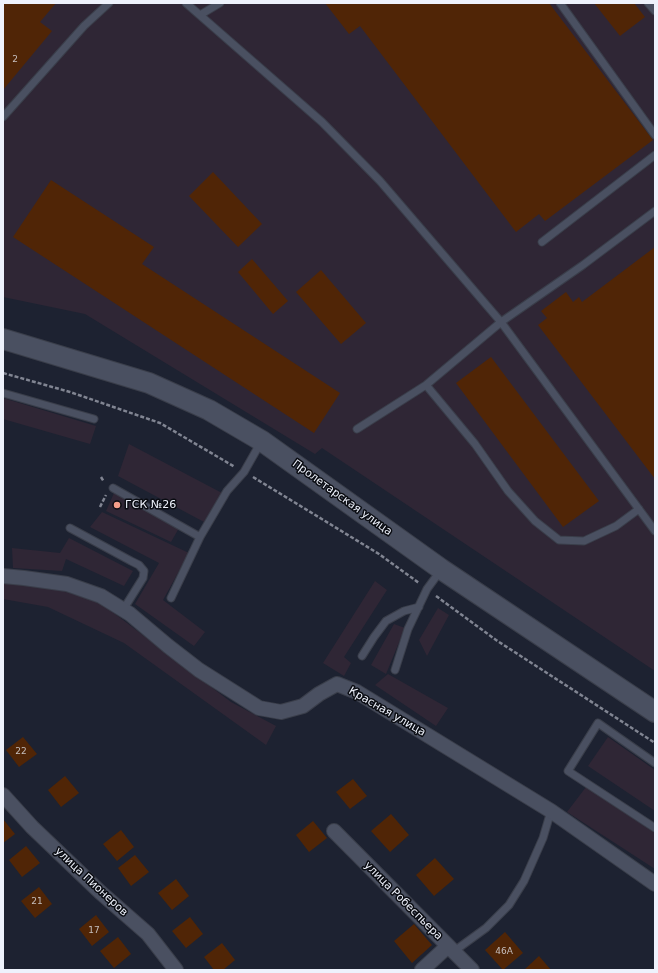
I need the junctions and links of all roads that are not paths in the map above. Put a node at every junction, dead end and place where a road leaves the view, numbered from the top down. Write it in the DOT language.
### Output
graph roads {
  1 [pos="109,3"];
  2 [pos="186,3"];
  3 [pos="220,3"];
  4 [pos="560,3"];
  5 [pos="648,3"];
  6 [pos="655,11"];
  7 [pos="200,15"];
  8 [pos="3,117"];
  9 [pos="655,135"];
  10 [pos="655,155"];
  11 [pos="655,211"];
  12 [pos="542,242"];
  13 [pos="502,322"];
  14 [pos="3,338"];
  15 [pos="426,385"];
  16 [pos="3,393"];
  17 [pos="94,419"];
  18 [pos="357,430"];
  19 [pos="262,441"];
  20 [pos="113,488"];
  21 [pos="639,509"];
  22 [pos="70,528"];
  23 [pos="655,531"];
  24 [pos="200,537"];
  25 [pos="441,570"];
  26 [pos="3,576"];
  27 [pos="171,598"];
  28 [pos="419,607"];
  29 [pos="123,610"];
  30 [pos="362,656"];
  31 [pos="395,670"];
  32 [pos="655,712"];
  33 [pos="655,763"];
  34 [pos="3,796"];
  35 [pos="551,811"];
  36 [pos="655,828"];
  37 [pos="334,832"];
  38 [pos="655,884"];
  39 [pos="450,949"];
  40 [pos="176,970"];
  41 [pos="422,970"];
  42 [pos="472,970"];
  1 -- 8 [label="lane"];
  2 -- 7 [label="lane"];
  3 -- 7 [label="lane"];
  4 -- 9 [label="lane"];
  5 -- 6 [label="lane"];
  7 -- 13 [label="lane"];
  10 -- 12 [label="lane"];
  11 -- 13 [label="lane"];
  13 -- 15 [label="lane"];
  13 -- 21 [label="lane"];
  14 -- 19 [label="main road, Пролетарская улица"];
  15 -- 18 [label="lane"];
  15 -- 21 [label="lane"];
  16 -- 17 [label="lane"];
  19 -- 24 [label="lane"];
  19 -- 25 [label="main road, Пролетарская улица"];
  20 -- 24 [label="lane"];
  21 -- 23 [label="lane"];
  22 -- 29 [label="lane"];
  24 -- 27 [label="lane"];
  25 -- 28 [label="lane"];
  25 -- 32 [label="main road, Пролетарская улица"];
  26 -- 29 [label="street, Красная улица"];
  28 -- 30 [label="lane"];
  28 -- 31 [label="lane"];
  29 -- 35 [label="street, Красная улица"];
  33 -- 36 [label="lane"];
  34 -- 40 [label="street, улица Пионеров"];
  35 -- 38 [label="street, Красная улица"];
  35 -- 39 [label="lane"];
  37 -- 39 [label="street, улица Робеспьера"];
  39 -- 41 [label="street"];
  39 -- 42 [label="street, улица Робеспьера"];
}
